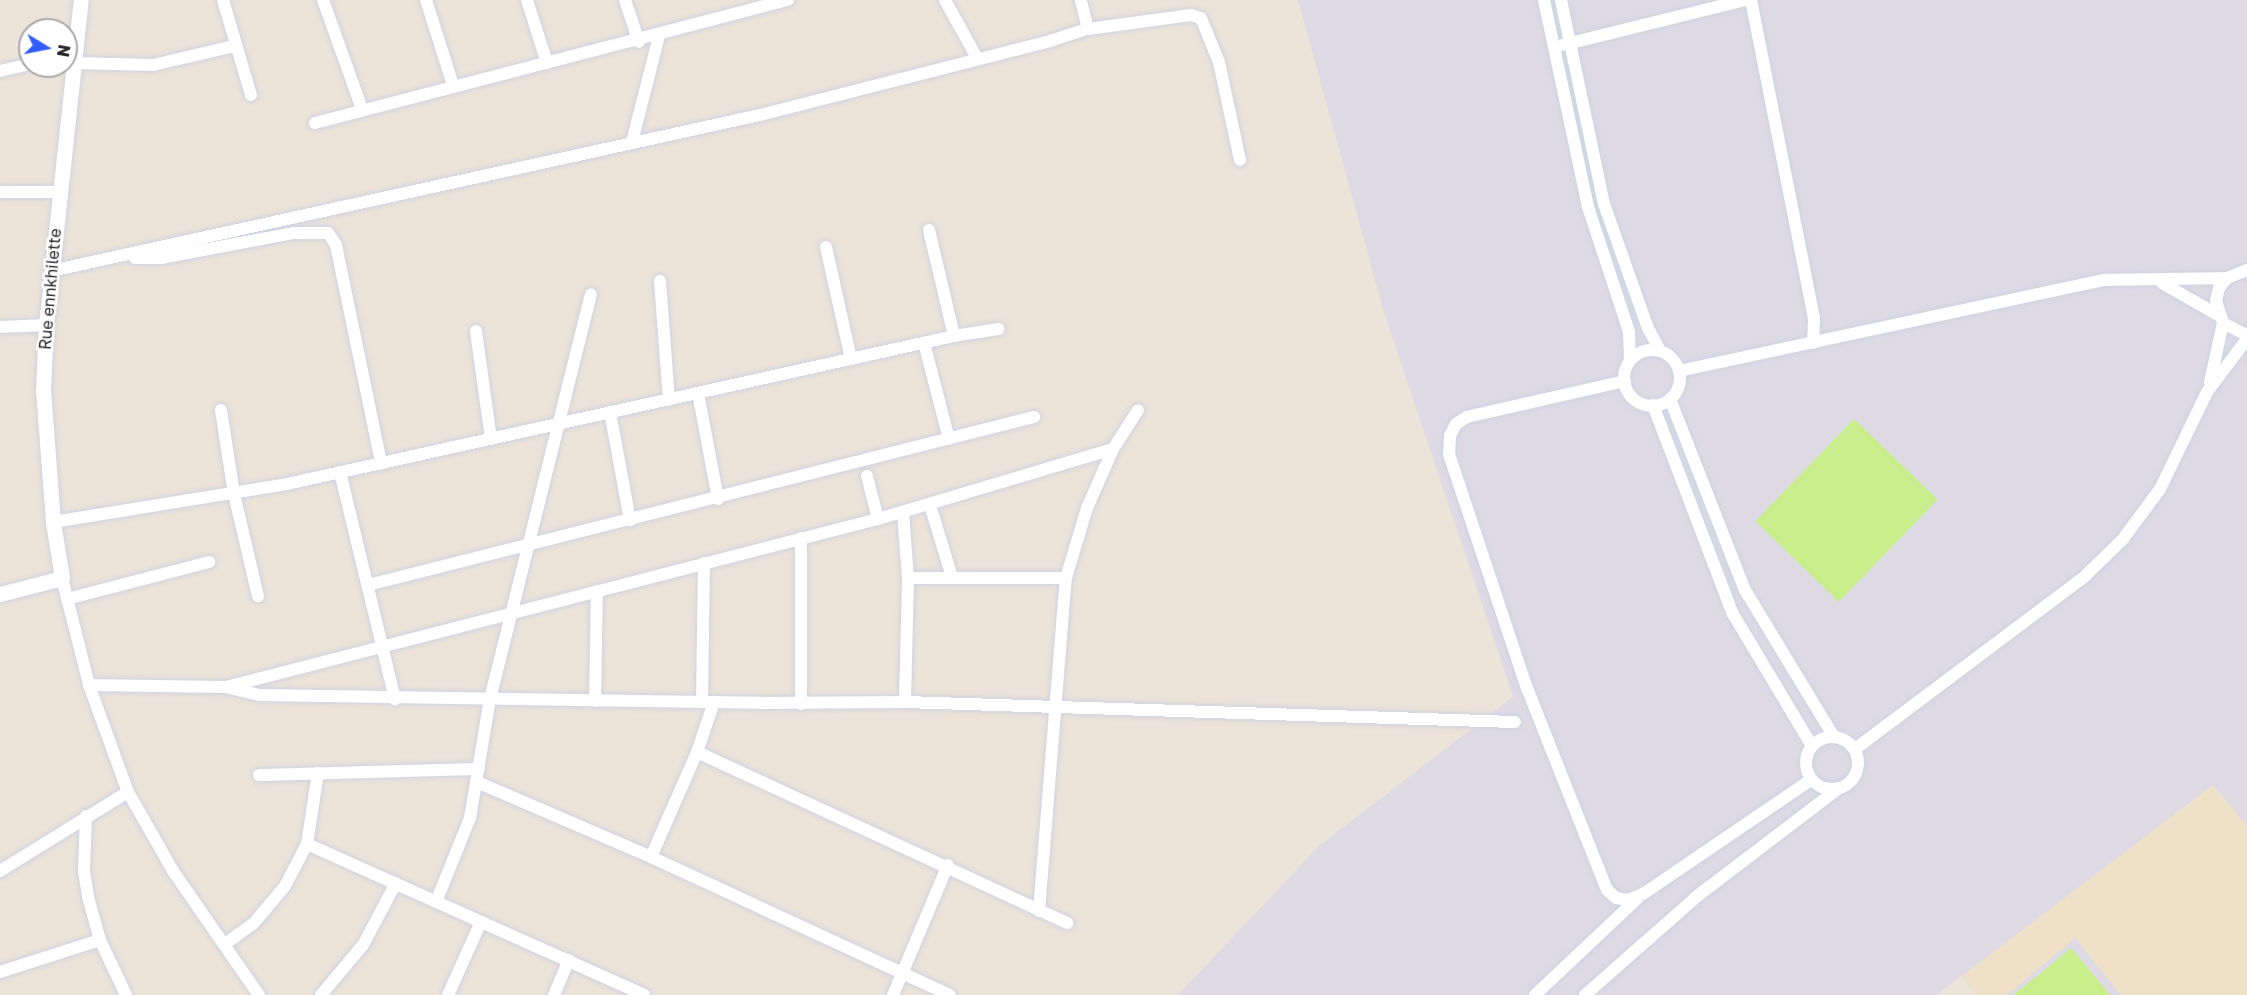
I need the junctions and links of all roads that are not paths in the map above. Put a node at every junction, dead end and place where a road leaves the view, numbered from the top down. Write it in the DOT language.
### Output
graph roads {
  1 [pos="81,0"];
  2 [pos="223,0"];
  3 [pos="323,0"];
  4 [pos="426,0"];
  5 [pos="526,0"];
  6 [pos="625,0"];
  7 [pos="788,0"];
  8 [pos="945,0"];
  9 [pos="1081,0"];
  10 [pos="1544,0"];
  11 [pos="1561,0"];
  12 [pos="1745,0"];
  13 [pos="1751,0"];
  14 [pos="78,19"];
  15 [pos="1088,29"];
  16 [pos="659,36"];
  17 [pos="639,42"];
  18 [pos="1570,43"];
  19 [pos="234,46"];
  20 [pos="1553,47"];
  21 [pos="78,58"];
  22 [pos="977,58"];
  23 [pos="547,63"];
  24 [pos="18,66"];
  25 [pos="0,70"];
  26 [pos="70,78"];
  27 [pos="453,85"];
  28 [pos="251,95"];
  29 [pos="362,109"];
  30 [pos="315,123"];
  31 [pos="632,142"];
  32 [pos="1240,160"];
  33 [pos="0,192"];
  34 [pos="60,192"];
  35 [pos="929,230"];
  36 [pos="826,247"];
  37 [pos="113,257"];
  38 [pos="2246,269"];
  39 [pos="51,271"];
  40 [pos="2227,278"];
  41 [pos="660,281"];
  42 [pos="2158,281"];
  43 [pos="591,294"];
  44 [pos="2221,319"];
  45 [pos="46,325"];
  46 [pos="0,327"];
  47 [pos="998,329"];
  48 [pos="476,331"];
  49 [pos="2247,335"];
  50 [pos="954,336"];
  51 [pos="2247,339"];
  52 [pos="924,343"];
  53 [pos="1813,343"];
  54 [pos="1660,351"];
  55 [pos="851,359"];
  56 [pos="1630,361"];
  57 [pos="1679,371"];
  58 [pos="1624,381"];
  59 [pos="2207,392"];
  60 [pos="698,393"];
  61 [pos="1670,399"];
  62 [pos="669,400"];
  63 [pos="1653,405"];
  64 [pos="221,410"];
  65 [pos="1138,410"];
  66 [pos="610,412"];
  67 [pos="1034,417"];
  68 [pos="559,424"];
  69 [pos="491,439"];
  70 [pos="949,439"];
  71 [pos="1113,449"];
  72 [pos="381,463"];
  73 [pos="340,472"];
  74 [pos="867,477"];
  75 [pos="234,494"];
  76 [pos="718,499"];
  77 [pos="930,505"];
  78 [pos="903,512"];
  79 [pos="878,519"];
  80 [pos="630,520"];
  81 [pos="53,522"];
  82 [pos="801,538"];
  83 [pos="526,547"];
  84 [pos="209,562"];
  85 [pos="704,563"];
  86 [pos="952,577"];
  87 [pos="62,578"];
  88 [pos="908,578"];
  89 [pos="1066,578"];
  90 [pos="368,585"];
  91 [pos="597,591"];
  92 [pos="0,594"];
  93 [pos="258,596"];
  94 [pos="67,599"];
  95 [pos="510,614"];
  96 [pos="381,646"];
  97 [pos="89,685"];
  98 [pos="225,687"];
  99 [pos="395,699"];
  100 [pos="490,699"];
  101 [pos="595,701"];
  102 [pos="708,702"];
  103 [pos="905,702"];
  104 [pos="801,704"];
  105 [pos="1056,708"];
  106 [pos="1515,722"];
  107 [pos="1834,737"];
  108 [pos="1812,746"];
  109 [pos="1855,749"];
  110 [pos="697,752"];
  111 [pos="318,773"];
  112 [pos="259,775"];
  113 [pos="478,776"];
  114 [pos="1811,780"];
  115 [pos="1838,789"];
  116 [pos="128,792"];
  117 [pos="86,816"];
  118 [pos="307,844"];
  119 [pos="651,857"];
  120 [pos="948,865"];
  121 [pos="0,871"];
  122 [pos="396,883"];
  123 [pos="1643,894"];
  124 [pos="436,902"];
  125 [pos="1039,911"];
  126 [pos="481,922"];
  127 [pos="1067,923"];
  128 [pos="100,940"];
  129 [pos="225,944"];
  130 [pos="569,960"];
  131 [pos="0,972"];
  132 [pos="903,973"];
  133 [pos="126,995"];
  134 [pos="260,995"];
  135 [pos="321,995"];
  136 [pos="448,995"];
  137 [pos="554,995"];
  138 [pos="644,995"];
  139 [pos="893,995"];
  140 [pos="950,995"];
  141 [pos="1535,995"];
  142 [pos="1585,995"];
  1 -- 14 [label="street, Rue ennkhilette"];
  2 -- 19 [label="street"];
  3 -- 29 [label="street"];
  4 -- 27 [label="street"];
  5 -- 23 [label="street"];
  6 -- 17 [label="street"];
  7 -- 16 [label="street"];
  8 -- 22 [label="street"];
  9 -- 15 [label="street"];
  10 -- 20 [label="street"];
  11 -- 18 [label="street"];
  12 -- 18 [label="street"];
  13 -- 53 [label="street"];
  15 -- 22 [label="street"];
  15 -- 32 [label="street"];
  16 -- 17 [label="street"];
  16 -- 31 [label="street"];
  17 -- 23 [label="street"];
  18 -- 20 [label="street"];
  18 -- 54 [label="street"];
  19 -- 21 [label="street"];
  19 -- 28 [label="street"];
  20 -- 56 [label="street"];
  22 -- 31 [label="street"];
  23 -- 27 [label="street"];
  24 -- 25 [label="street"];
  26 -- 34 [label="street, Rue ennkhilette"];
  27 -- 29 [label="street"];
  29 -- 30 [label="street"];
  31 -- 37 [label="street"];
  33 -- 34 [label="street"];
  34 -- 39 [label="street, Rue ennkhilette"];
  35 -- 50 [label="street"];
  36 -- 55 [label="street"];
  37 -- 39 [label="street"];
  37 -- 72 [label="street"];
  38 -- 40 [label="street"];
  39 -- 45 [label="street, Rue ennkhilette"];
  40 -- 42 [label="street"];
  40 -- 44 [label="street"];
  41 -- 62 [label="street"];
  42 -- 44 [label="street"];
  42 -- 53 [label="street"];
  43 -- 68 [label="street"];
  44 -- 49 [label="street"];
  44 -- 59 [label="street"];
  45 -- 46 [label="street"];
  45 -- 81 [label="street, Rue ennkhilette"];
  47 -- 50 [label="street"];
  48 -- 69 [label="street"];
  50 -- 52 [label="street"];
  51 -- 59 [label="street"];
  52 -- 55 [label="street"];
  52 -- 70 [label="street"];
  53 -- 57 [label="street"];
  54 -- 56 [label="street"];
  54 -- 57 [label="street"];
  55 -- 60 [label="street"];
  56 -- 58 [label="street"];
  57 -- 61 [label="street"];
  58 -- 63 [label="street"];
  58 -- 123 [label="street"];
  59 -- 109 [label="street"];
  60 -- 62 [label="street"];
  60 -- 76 [label="street"];
  61 -- 63 [label="street"];
  61 -- 107 [label="street"];
  62 -- 66 [label="street"];
  63 -- 108 [label="street"];
  64 -- 75 [label="street"];
  65 -- 71 [label="street"];
  66 -- 68 [label="street"];
  66 -- 80 [label="street"];
  67 -- 70 [label="street"];
  68 -- 69 [label="street"];
  68 -- 83 [label="street"];
  69 -- 72 [label="street"];
  70 -- 76 [label="street"];
  71 -- 77 [label="street"];
  71 -- 89 [label="street"];
  72 -- 73 [label="street"];
  73 -- 75 [label="street"];
  73 -- 90 [label="street"];
  74 -- 79 [label="street"];
  75 -- 81 [label="street"];
  75 -- 93 [label="street"];
  76 -- 80 [label="street"];
  77 -- 78 [label="street"];
  77 -- 86 [label="street"];
  78 -- 79 [label="street"];
  78 -- 88 [label="street"];
  79 -- 82 [label="street"];
  80 -- 83 [label="street"];
  81 -- 87 [label="street, Rue ennkhilette"];
  82 -- 85 [label="street"];
  82 -- 104 [label="street"];
  83 -- 90 [label="street"];
  83 -- 95 [label="street"];
  84 -- 94 [label="street"];
  85 -- 91 [label="street"];
  85 -- 102 [label="street"];
  86 -- 88 [label="street"];
  86 -- 89 [label="street"];
  87 -- 92 [label="street"];
  87 -- 94 [label="street"];
  88 -- 103 [label="street"];
  89 -- 105 [label="street"];
  90 -- 96 [label="street"];
  91 -- 95 [label="street"];
  91 -- 101 [label="street"];
  94 -- 97 [label="street"];
  95 -- 96 [label="street"];
  95 -- 100 [label="street"];
  96 -- 98 [label="street"];
  96 -- 99 [label="street"];
  97 -- 98 [label="street"];
  97 -- 116 [label="street"];
  98 -- 99 [label="street"];
  99 -- 100 [label="street"];
  100 -- 101 [label="street"];
  100 -- 113 [label="street"];
  101 -- 102 [label="street"];
  102 -- 104 [label="street"];
  102 -- 110 [label="street"];
  103 -- 104 [label="street"];
  103 -- 105 [label="street"];
  105 -- 106 [label="street"];
  105 -- 125 [label="street"];
  107 -- 108 [label="street"];
  107 -- 109 [label="street"];
  108 -- 114 [label="street"];
  109 -- 115 [label="street"];
  110 -- 119 [label="street"];
  110 -- 120 [label="street"];
  111 -- 112 [label="street"];
  111 -- 113 [label="street"];
  111 -- 118 [label="street"];
  113 -- 119 [label="street"];
  113 -- 124 [label="street"];
  114 -- 115 [label="street"];
  114 -- 123 [label="street"];
  115 -- 142 [label="street"];
  116 -- 117 [label="street"];
  116 -- 129 [label="street"];
  117 -- 121 [label="street"];
  117 -- 128 [label="street"];
  118 -- 122 [label="street"];
  118 -- 129 [label="street"];
  119 -- 132 [label="street"];
  120 -- 125 [label="street"];
  120 -- 132 [label="street"];
  122 -- 124 [label="street"];
  122 -- 135 [label="street"];
  123 -- 141 [label="street"];
  124 -- 126 [label="street"];
  125 -- 127 [label="street"];
  126 -- 130 [label="street"];
  126 -- 136 [label="street"];
  128 -- 131 [label="street"];
  128 -- 133 [label="street"];
  129 -- 134 [label="street"];
  130 -- 137 [label="street"];
  130 -- 138 [label="street"];
  132 -- 139 [label="street"];
  132 -- 140 [label="street"];
}
